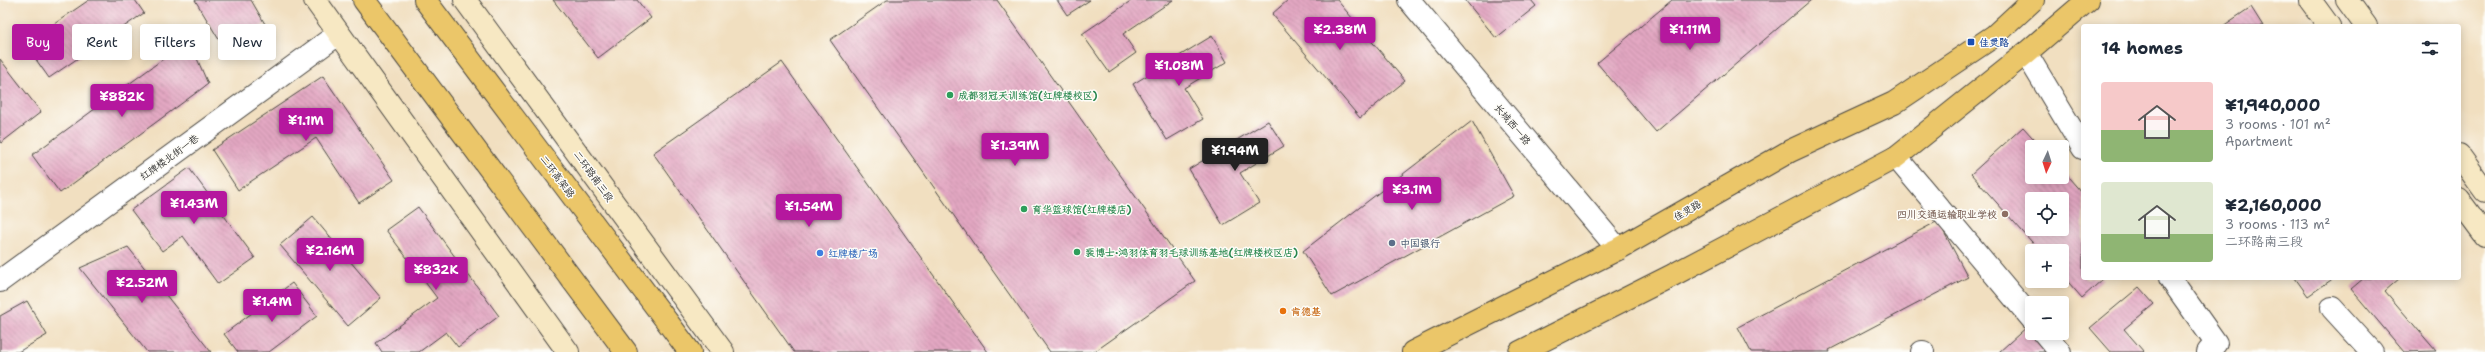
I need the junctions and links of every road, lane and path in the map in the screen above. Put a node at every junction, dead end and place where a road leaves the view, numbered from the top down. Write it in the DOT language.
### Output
graph roads {
  1 [pos="314,0"];
  2 [pos="364,0"];
  3 [pos="425,0"];
  4 [pos="465,0"];
  5 [pos="1409,0"];
  6 [pos="2033,0"];
  7 [pos="2088,0"];
  8 [pos="2310,0"];
  9 [pos="2347,0"];
  10 [pos="2328,24"];
  11 [pos="2365,24"];
  12 [pos="338,34"];
  13 [pos="2026,53"];
  14 [pos="2081,145"];
  15 [pos="1896,157"];
  16 [pos="2461,158"];
  17 [pos="2485,191"];
  18 [pos="2461,203"];
  19 [pos="2485,235"];
  20 [pos="1618,249"];
  21 [pos="2171,280"];
  22 [pos="0,281"];
  23 [pos="2332,308"];
  24 [pos="2025,311"];
  25 [pos="2050,340"];
  26 [pos="568,352"];
  27 [pos="626,352"];
  28 [pos="690,352"];
  29 [pos="723,352"];
  30 [pos="1413,352"];
  31 [pos="1520,352"];
  32 [pos="2060,352"];
  33 [pos="2208,352"];
  34 [pos="2372,352"];
  1 -- 12 [label="main road"];
  2 -- 27 [label="main road"];
  3 -- 28 [label="main road, 二环高架路"];
  4 -- 29 [label="main road, 二环路南三段"];
  5 -- 20 [label="street, 长城西一路"];
  6 -- 20 [label="main road, 佳灵路"];
  7 -- 13 [label="main road"];
  8 -- 10 [label="main road"];
  9 -- 11 [label="main road"];
  12 -- 22 [label="street, 红牌楼北街一巷"];
  12 -- 26 [label="main road"];
  13 -- 14 [label="street"];
  13 -- 15 [label="main road"];
  15 -- 24 [label="street"];
  15 -- 31 [label="main road"];
  16 -- 17 [label="main road"];
  18 -- 19 [label="main road"];
  20 -- 30 [label="main road, 佳灵路"];
  21 -- 33 [label="street"];
  23 -- 34 [label="street"];
  25 -- 32 [label="street"];
}
